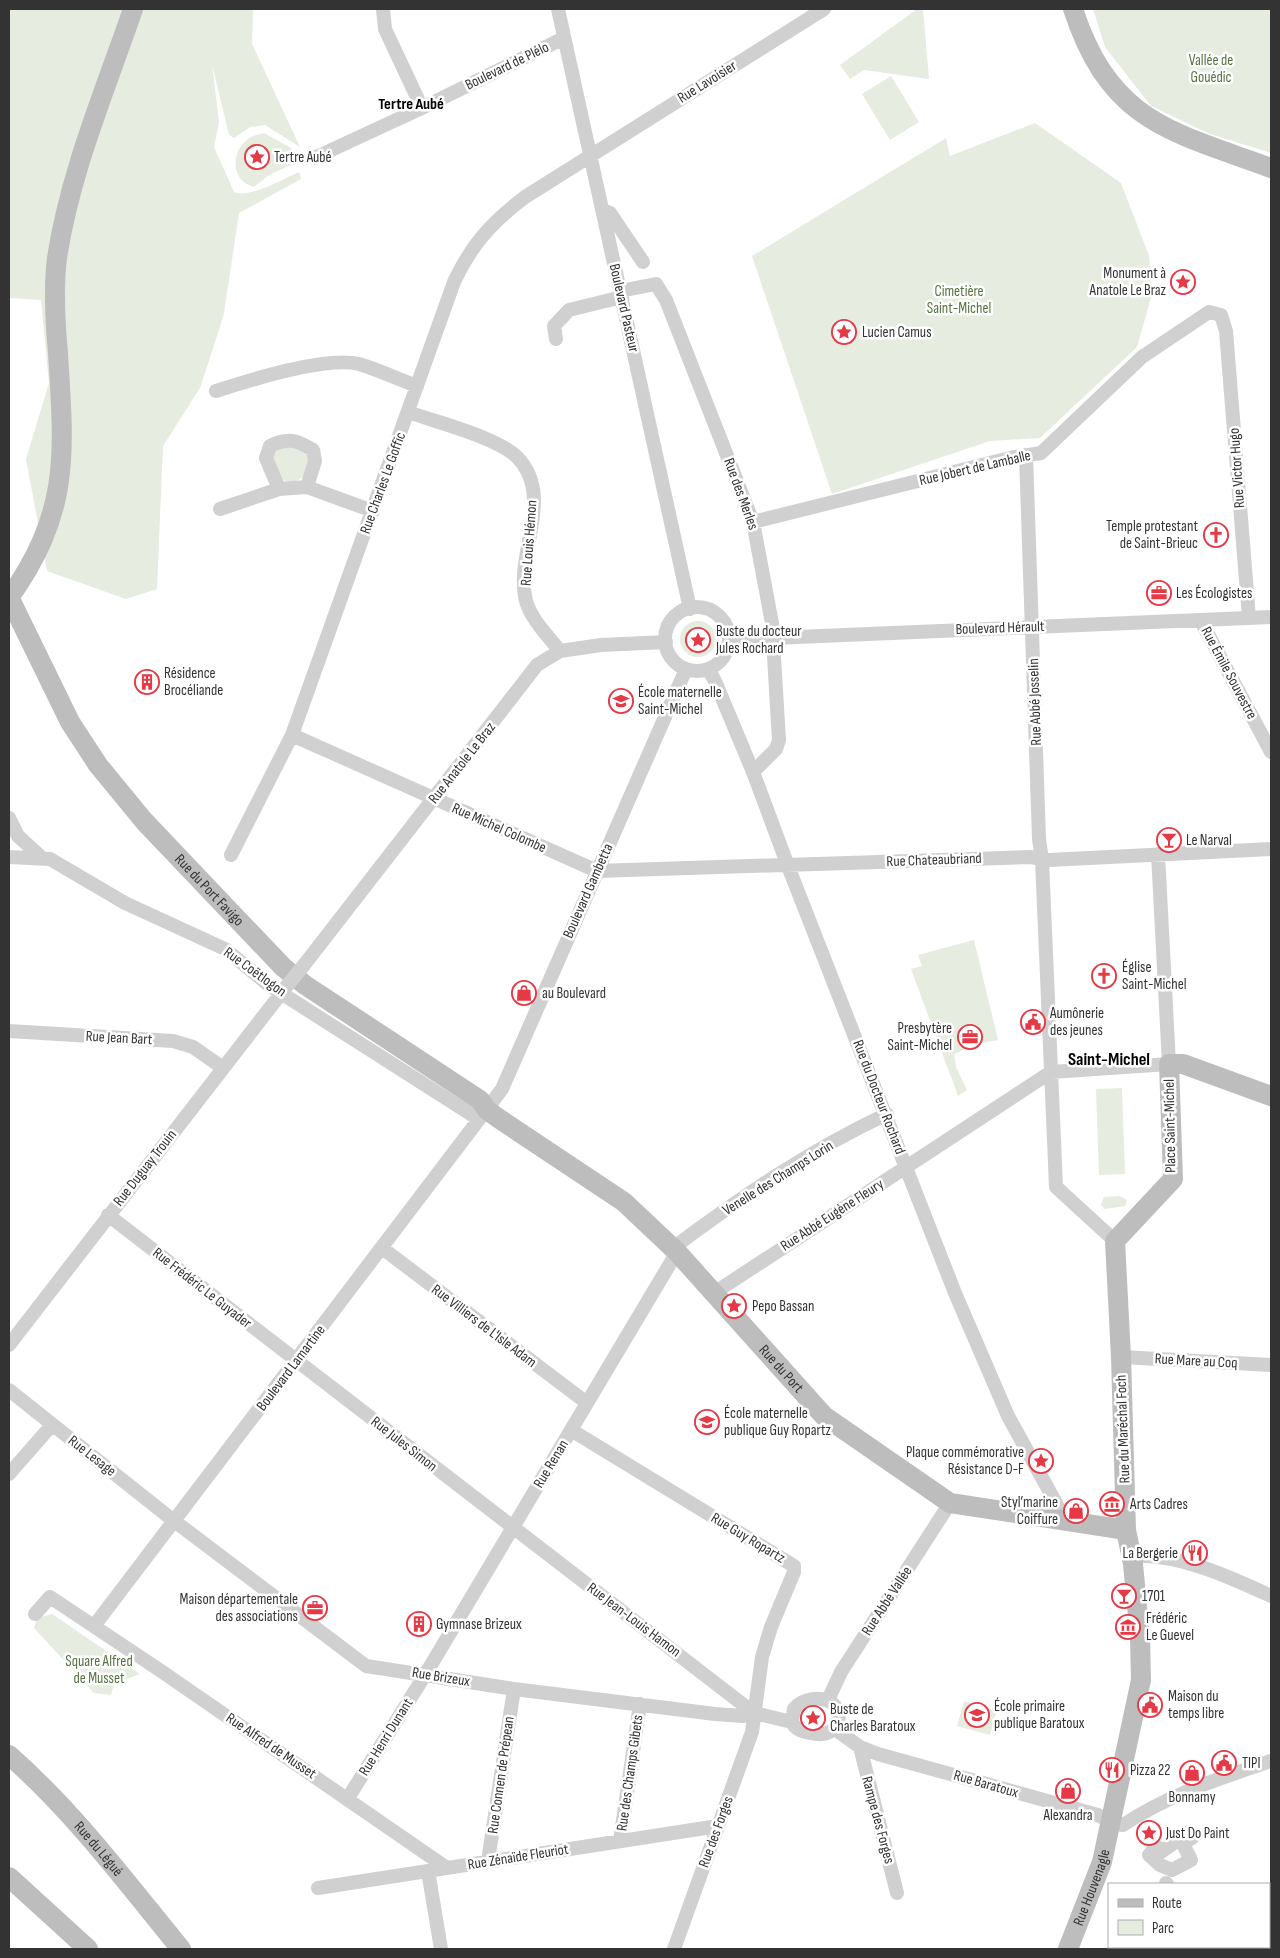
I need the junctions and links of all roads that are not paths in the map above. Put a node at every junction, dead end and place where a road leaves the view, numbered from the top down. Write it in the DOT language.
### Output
graph roads {
  1 [pos="133,9"];
  2 [pos="383,9"];
  3 [pos="558,9"];
  4 [pos="824,9"];
  5 [pos="1073,9"];
  6 [pos="564,38"];
  7 [pos="422,108"];
  8 [pos="590,156"];
  9 [pos="314,158"];
  10 [pos="1271,168"];
  11 [pos="602,210"];
  12 [pos="643,262"];
  13 [pos="621,294"];
  14 [pos="1216,315"];
  15 [pos="556,339"];
  16 [pos="417,386"];
  17 [pos="216,391"];
  18 [pos="408,412"];
  19 [pos="1026,455"];
  20 [pos="307,487"];
  21 [pos="279,490"];
  22 [pos="220,509"];
  23 [pos="373,511"];
  24 [pos="753,522"];
  25 [pos="9,597"];
  26 [pos="690,608"];
  27 [pos="1271,617"];
  28 [pos="1249,618"];
  29 [pos="1201,620"];
  30 [pos="1032,627"];
  31 [pos="729,637"];
  32 [pos="773,638"];
  33 [pos="666,642"];
  34 [pos="560,651"];
  35 [pos="686,669"];
  36 [pos="708,669"];
  37 [pos="292,735"];
  38 [pos="1271,752"];
  39 [pos="753,772"];
  40 [pos="434,799"];
  41 [pos="9,818"];
  42 [pos="1271,849"];
  43 [pos="1158,854"];
  44 [pos="231,855"];
  45 [pos="9,857"];
  46 [pos="42,858"];
  47 [pos="1042,860"];
  48 [pos="788,866"];
  49 [pos="597,872"];
  50 [pos="284,990"];
  51 [pos="9,1031"];
  52 [pos="1169,1064"];
  53 [pos="223,1068"];
  54 [pos="1052,1072"];
  55 [pos="1271,1096"];
  56 [pos="487,1110"];
  57 [pos="887,1114"];
  58 [pos="906,1166"];
  59 [pos="108,1216"];
  60 [pos="1115,1241"];
  61 [pos="382,1248"];
  62 [pos="675,1250"];
  63 [pos="714,1293"];
  64 [pos="9,1345"];
  65 [pos="1121,1357"];
  66 [pos="296,1361"];
  67 [pos="1271,1365"];
  68 [pos="9,1390"];
  69 [pos="587,1403"];
  70 [pos="52,1425"];
  71 [pos="571,1430"];
  72 [pos="9,1474"];
  73 [pos="950,1503"];
  74 [pos="1055,1520"];
  75 [pos="175,1521"];
  76 [pos="512,1528"];
  77 [pos="1126,1530"];
  78 [pos="1132,1556"];
  79 [pos="1271,1596"];
  80 [pos="35,1614"];
  81 [pos="94,1626"];
  82 [pos="425,1675"];
  83 [pos="514,1688"];
  84 [pos="828,1700"];
  85 [pos="640,1704"];
  86 [pos="754,1713"];
  87 [pos="792,1722"];
  88 [pos="835,1729"];
  89 [pos="860,1747"];
  90 [pos="9,1755"];
  91 [pos="1271,1762"];
  92 [pos="348,1798"];
  93 [pos="1117,1824"];
  94 [pos="718,1826"];
  95 [pos="620,1841"];
  96 [pos="488,1861"];
  97 [pos="447,1868"];
  98 [pos="428,1871"];
  99 [pos="9,1877"];
  100 [pos="318,1888"];
  101 [pos="897,1893"];
  102 [pos="88,1949"];
  103 [pos="181,1949"];
  104 [pos="441,1949"];
  105 [pos="674,1949"];
  106 [pos="1068,1949"];
  1 -- 25 [label="street"];
  2 -- 7 [label="street"];
  3 -- 6 [label="street, Boulevard Pasteur"];
  4 -- 8 [label="street, Rue Lavoisier"];
  5 -- 10 [label="street"];
  6 -- 7 [label="street, Boulevard de Plélo"];
  6 -- 8 [label="street, Boulevard Pasteur"];
  7 -- 9 [label="street, Boulevard de Plélo"];
  8 -- 11 [label="street, Boulevard Pasteur"];
  8 -- 16 [label="street, Rue Charles Le Goffic"];
  11 -- 12 [label="street"];
  11 -- 13 [label="street, Boulevard Pasteur"];
  13 -- 15 [label="street"];
  13 -- 24 [label="street, Rue des Merles"];
  13 -- 26 [label="street, Boulevard Pasteur"];
  14 -- 19 [label="street, Rue Jobert de Lamballe"];
  14 -- 28 [label="street, Rue Victor Hugo"];
  16 -- 17 [label="street"];
  16 -- 18 [label="street, Rue Charles Le Goffic"];
  18 -- 23 [label="street, Rue Charles Le Goffic"];
  18 -- 34 [label="street, Rue Louis Hémon"];
  19 -- 24 [label="street, Rue Jobert de Lamballe"];
  19 -- 30 [label="street, Rue Abbé Josselin"];
  20 -- 21 [label="street"];
  20 -- 21 [label="street"];
  20 -- 23 [label="street"];
  21 -- 22 [label="street"];
  23 -- 37 [label="street, Rue Charles Le Goffic"];
  24 -- 32 [label="street, Rue des Merles"];
  25 -- 56 [label="street, Rue du Port Favigo"];
  26 -- 31 [label="street"];
  26 -- 33 [label="street"];
  27 -- 28 [label="street, Boulevard Hérault"];
  28 -- 29 [label="street, Boulevard Hérault"];
  29 -- 30 [label="street, Boulevard Hérault"];
  29 -- 38 [label="street, Rue Émile Souvestre"];
  30 -- 32 [label="street, Boulevard Hérault"];
  30 -- 47 [label="street, Rue Abbé Josselin"];
  31 -- 32 [label="street, Boulevard Hérault"];
  31 -- 36 [label="street"];
  32 -- 39 [label="street, Rue des Merles"];
  33 -- 34 [label="street, Rue Anatole Le Braz"];
  33 -- 35 [label="street"];
  34 -- 40 [label="street, Rue Anatole Le Braz"];
  35 -- 36 [label="street"];
  35 -- 49 [label="street, Boulevard Gambetta"];
  36 -- 39 [label="street, Rue du Docteur Rochard"];
  37 -- 40 [label="street, Rue Michel Colombe"];
  37 -- 44 [label="street, Rue Charles Le Goffic"];
  39 -- 48 [label="street, Rue du Docteur Rochard"];
  40 -- 49 [label="street, Rue Michel Colombe"];
  40 -- 50 [label="street, Rue Anatole Le Braz, bridge"];
  41 -- 46 [label="street"];
  42 -- 43 [label="street, Rue Chateaubriand"];
  43 -- 47 [label="street, Rue Chateaubriand"];
  43 -- 52 [label="street, Place Saint-Michel"];
  45 -- 46 [label="street, Rue Coëtlogon"];
  46 -- 50 [label="street, Rue Coëtlogon"];
  47 -- 48 [label="street, Rue Chateaubriand"];
  47 -- 54 [label="street"];
  48 -- 49 [label="street, Rue Chateaubriand"];
  48 -- 57 [label="street, Rue du Docteur Rochard"];
  49 -- 56 [label="street, Boulevard Gambetta"];
  50 -- 53 [label="street, Rue Duguay Trouin"];
  50 -- 56 [label="street, Rue Coëtlogon"];
  51 -- 53 [label="street, Rue Jean Bart"];
  52 -- 54 [label="street, Place Saint-Michel"];
  52 -- 55 [label="street"];
  52 -- 60 [label="street, Place Saint-Michel"];
  53 -- 59 [label="street, Rue Duguay Trouin"];
  54 -- 58 [label="street, Rue Abbé Eugène Fleury"];
  54 -- 60 [label="street"];
  56 -- 61 [label="street, Boulevard Lamartine"];
  56 -- 62 [label="street, Rue du Port"];
  57 -- 58 [label="street, Rue du Docteur Rochard"];
  57 -- 62 [label="street, Venelle des Champs Lorin"];
  58 -- 63 [label="street, Rue Abbé Eugène Fleury"];
  58 -- 74 [label="street, Rue du Docteur Rochard"];
  59 -- 64 [label="street, Rue Duguay Trouin"];
  59 -- 66 [label="street, Rue Frédéric Le Guyader"];
  60 -- 65 [label="street, Rue du Maréchal Foch"];
  61 -- 66 [label="street, Boulevard Lamartine"];
  61 -- 69 [label="street, Rue Villiers de L'Isle Adam"];
  62 -- 63 [label="street, Rue du Port"];
  62 -- 69 [label="street, Rue Renan"];
  63 -- 73 [label="street, Rue du Port"];
  65 -- 67 [label="street, Rue Mare au Coq"];
  65 -- 77 [label="street, Rue du Maréchal Foch"];
  66 -- 75 [label="street, Boulevard Lamartine"];
  66 -- 76 [label="street, Rue Jules Simon"];
  68 -- 70 [label="street, Rue Lesage"];
  69 -- 71 [label="street, Rue Renan"];
  70 -- 72 [label="street"];
  70 -- 75 [label="street, Rue Lesage"];
  71 -- 76 [label="street, Rue Renan"];
  71 -- 86 [label="street, Rue Guy Ropartz"];
  73 -- 74 [label="street, Rue du Port"];
  73 -- 84 [label="street, Rue Abbé Vallée"];
  74 -- 77 [label="street, Rue du Port"];
  75 -- 81 [label="street, Boulevard Lamartine"];
  75 -- 82 [label="street, Rue Brizeux"];
  76 -- 82 [label="street, Rue Renan"];
  76 -- 86 [label="street, Rue Jean-Louis Hamon"];
  77 -- 78 [label="street, Rue du Maréchal Foch"];
  78 -- 79 [label="street"];
  78 -- 93 [label="street, Rue du Maréchal Foch"];
  80 -- 81 [label="street, Rue Alfred de Musset"];
  81 -- 92 [label="street, Rue Alfred de Musset"];
  82 -- 83 [label="street, Rue Brizeux"];
  82 -- 92 [label="street, Rue Henri Dunant"];
  83 -- 85 [label="street, Rue Brizeux"];
  83 -- 96 [label="street, Rue Connen de Prépean"];
  84 -- 87 [label="street"];
  84 -- 88 [label="street"];
  85 -- 86 [label="street, Rue Brizeux"];
  85 -- 95 [label="street, Rue des Champs Gibets"];
  86 -- 87 [label="street"];
  86 -- 94 [label="street, Rue des Forges"];
  87 -- 88 [label="street"];
  88 -- 89 [label="street, Rue Baratoux"];
  89 -- 93 [label="street, Rue Baratoux"];
  89 -- 101 [label="street, Rampe des Forges"];
  90 -- 103 [label="street, Rue du Légué"];
  91 -- 93 [label="street"];
  92 -- 97 [label="street, Rue Alfred de Musset"];
  93 -- 106 [label="street, Rue Houvenagle"];
  94 -- 95 [label="street, Rue Zénaïde Fleuriot"];
  94 -- 105 [label="street, Rue des Forges"];
  95 -- 96 [label="street, Rue Zénaïde Fleuriot"];
  96 -- 97 [label="street, Rue Zénaïde Fleuriot"];
  97 -- 98 [label="street, Rue Zénaïde Fleuriot"];
  98 -- 100 [label="street, Rue Zénaïde Fleuriot"];
  98 -- 104 [label="street"];
  99 -- 102 [label="street"];
}
